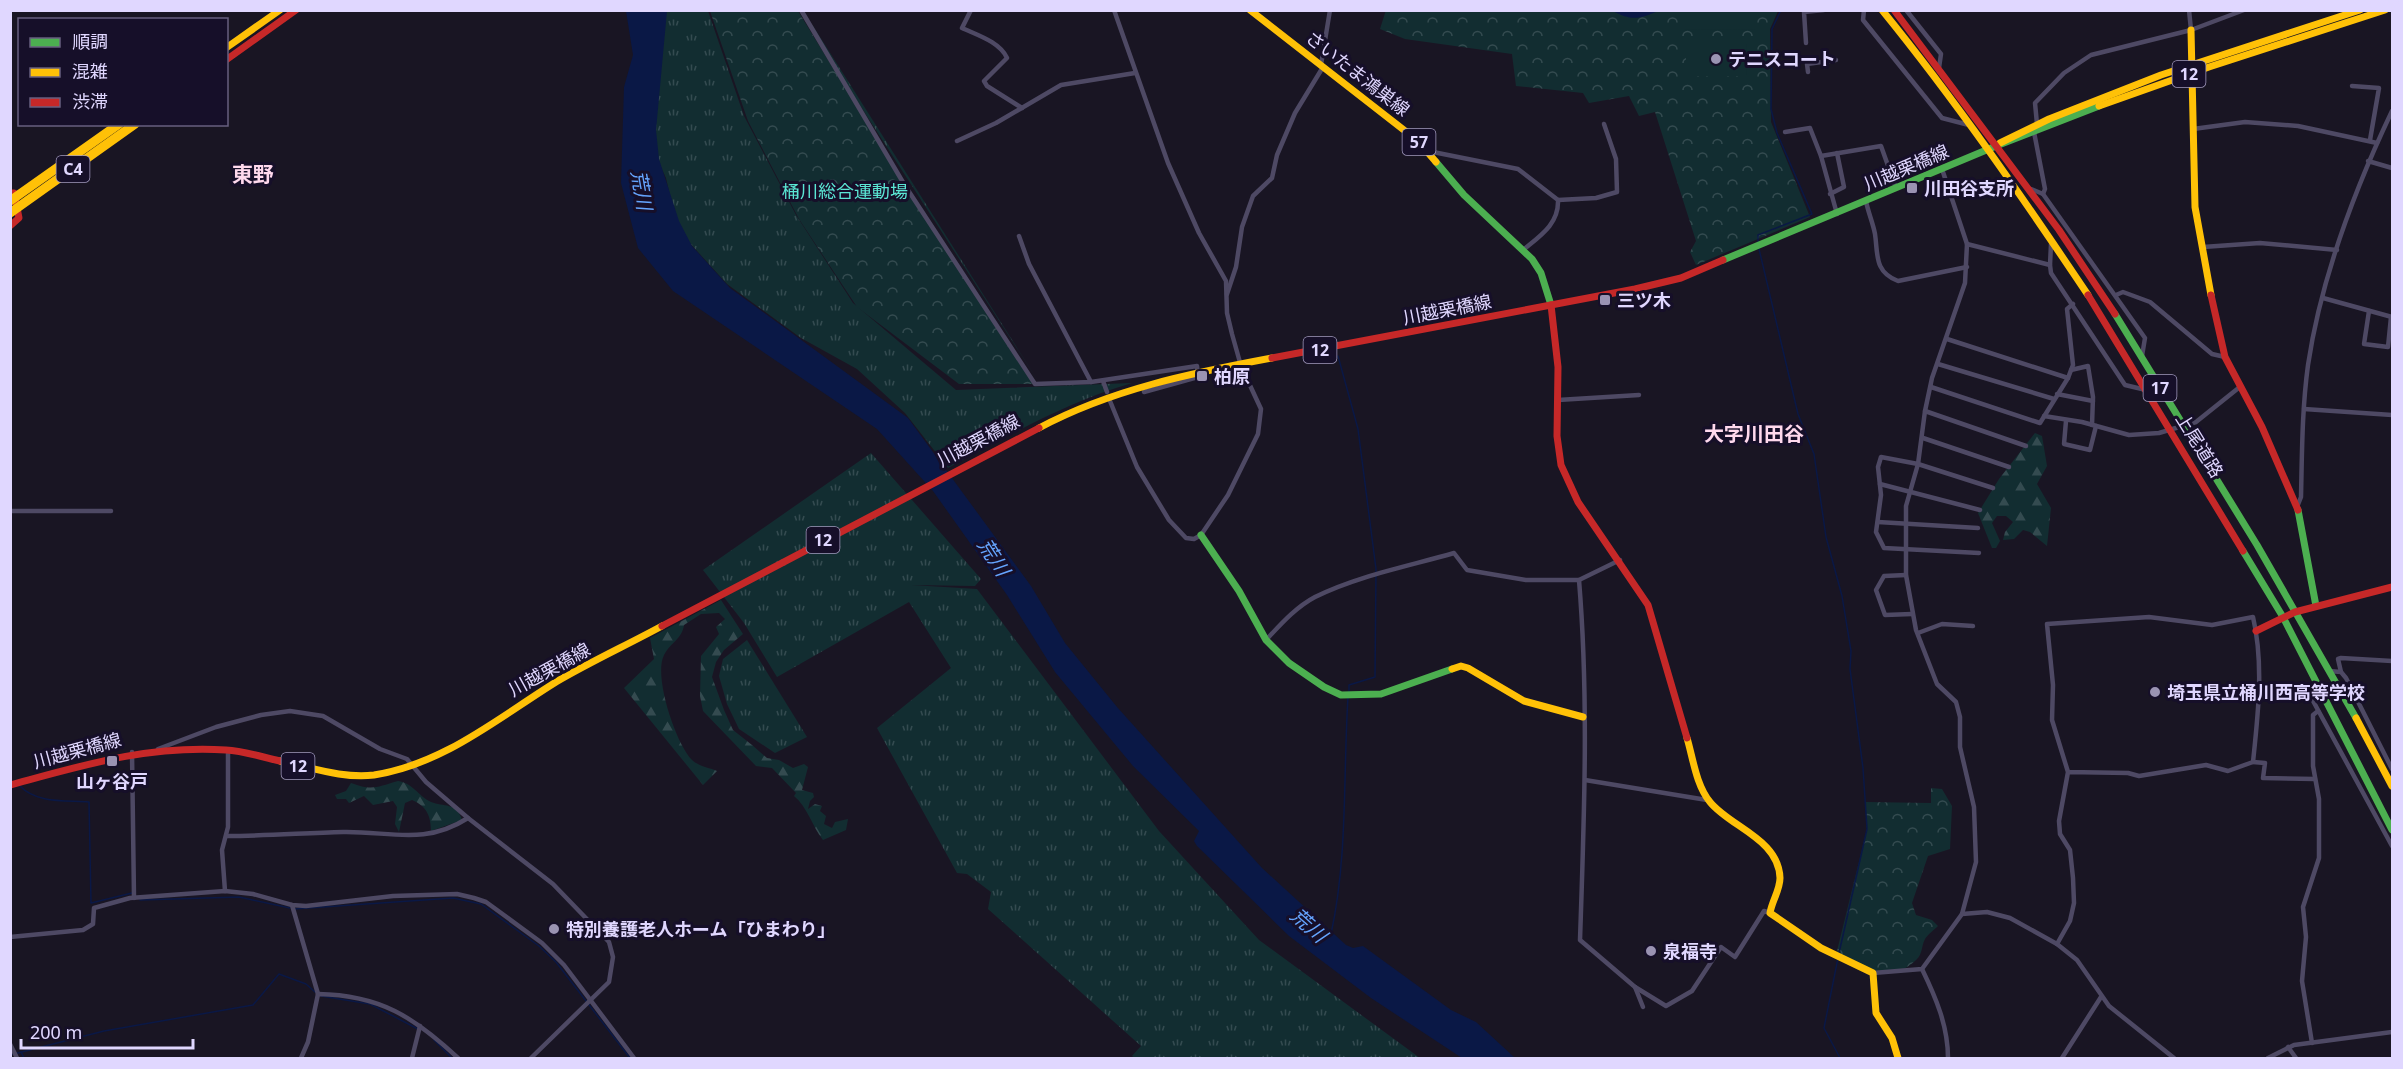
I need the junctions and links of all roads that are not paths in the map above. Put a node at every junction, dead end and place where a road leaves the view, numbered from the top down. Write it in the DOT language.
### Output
graph roads {
  1 [pos="280,10"];
  2 [pos="296,10"];
  3 [pos="801,10"];
  4 [pos="971,10"];
  5 [pos="1114,10"];
  6 [pos="1250,10"];
  7 [pos="1330,10"];
  8 [pos="1824,10"];
  9 [pos="1864,10"];
  10 [pos="1882,10"];
  11 [pos="1894,10"];
  12 [pos="2189,10"];
  13 [pos="2244,10"];
  14 [pos="2360,10"];
  15 [pos="2385,10"];
  16 [pos="1910,12"];
  17 [pos="2191,30"];
  18 [pos="1806,43"];
  19 [pos="228,47"];
  20 [pos="1948,49"];
  21 [pos="1941,54"];
  22 [pos="228,59"];
  23 [pos="1836,60"];
  24 [pos="1322,66"];
  25 [pos="2192,68"];
  26 [pos="1939,69"];
  27 [pos="1808,72"];
  28 [pos="1135,73"];
  29 [pos="2352,86"];
  30 [pos="1022,108"];
  31 [pos="2392,111"];
  32 [pos="1605,124"];
  33 [pos="1969,125"];
  34 [pos="115,126"];
  35 [pos="132,126"];
  36 [pos="2036,128"];
  37 [pos="2193,129"];
  38 [pos="1785,132"];
  39 [pos="2370,140"];
  40 [pos="957,141"];
  41 [pos="2377,143"];
  42 [pos="1992,148"];
  43 [pos="1428,151"];
  44 [pos="1837,153"];
  45 [pos="1821,156"];
  46 [pos="2368,161"];
  47 [pos="2392,168"];
  48 [pos="1942,169"];
  49 [pos="2026,186"];
  50 [pos="1896,189"];
  51 [pos="10,193"];
  52 [pos="1830,194"];
  53 [pos="2043,194"];
  54 [pos="1558,200"];
  55 [pos="10,201"];
  56 [pos="1866,201"];
  57 [pos="10,213"];
  58 [pos="1837,214"];
  59 [pos="10,226"];
  60 [pos="1019,236"];
  61 [pos="2052,240"];
  62 [pos="1967,244"];
  63 [pos="2203,247"];
  64 [pos="1523,250"];
  65 [pos="2337,250"];
  66 [pos="2050,265"];
  67 [pos="1967,267"];
  68 [pos="1227,294"];
  69 [pos="2116,295"];
  70 [pos="2323,298"];
  71 [pos="2073,304"];
  72 [pos="1551,305"];
  73 [pos="2369,311"];
  74 [pos="2392,317"];
  75 [pos="1947,339"];
  76 [pos="2225,357"];
  77 [pos="2142,358"];
  78 [pos="1938,364"];
  79 [pos="1241,366"];
  80 [pos="2071,370"];
  81 [pos="1198,372"];
  82 [pos="2068,378"];
  83 [pos="1102,381"];
  84 [pos="1091,382"];
  85 [pos="2241,386"];
  86 [pos="1931,387"];
  87 [pos="2146,390"];
  88 [pos="1107,392"];
  89 [pos="1144,392"];
  90 [pos="2058,394"];
  91 [pos="1639,395"];
  92 [pos="2054,399"];
  93 [pos="1558,400"];
  94 [pos="1110,401"];
  95 [pos="2093,401"];
  96 [pos="2304,409"];
  97 [pos="1925,411"];
  98 [pos="2392,415"];
  99 [pos="2044,416"];
  100 [pos="2066,421"];
  101 [pos="2094,425"];
  102 [pos="2185,427"];
  103 [pos="2172,430"];
  104 [pos="1923,438"];
  105 [pos="2026,446"];
  106 [pos="1918,464"];
  107 [pos="2009,467"];
  108 [pos="1880,484"];
  109 [pos="1993,488"];
  110 [pos="1909,490"];
  111 [pos="2296,507"];
  112 [pos="1980,510"];
  113 [pos="10,511"];
  114 [pos="111,511"];
  115 [pos="1878,522"];
  116 [pos="1906,523"];
  117 [pos="1978,528"];
  118 [pos="1202,535"];
  119 [pos="1906,549"];
  120 [pos="1979,553"];
  121 [pos="1620,560"];
  122 [pos="1906,575"];
  123 [pos="1579,580"];
  124 [pos="2392,587"];
  125 [pos="2316,606"];
  126 [pos="2295,612"];
  127 [pos="1912,614"];
  128 [pos="2283,617"];
  129 [pos="1973,626"];
  130 [pos="2256,631"];
  131 [pos="1918,633"];
  132 [pos="1266,640"];
  133 [pos="2392,661"];
  134 [pos="2329,671"];
  135 [pos="2341,672"];
  136 [pos="2319,684"];
  137 [pos="2318,711"];
  138 [pos="1583,717"];
  139 [pos="157,750"];
  140 [pos="228,750"];
  141 [pos="132,752"];
  142 [pos="2253,762"];
  143 [pos="412,766"];
  144 [pos="2392,769"];
  145 [pos="2068,772"];
  146 [pos="2315,779"];
  147 [pos="1584,780"];
  148 [pos="10,785"];
  149 [pos="2392,786"];
  150 [pos="1707,800"];
  151 [pos="468,818"];
  152 [pos="2392,830"];
  153 [pos="227,836"];
  154 [pos="2392,846"];
  155 [pos="225,891"];
  156 [pos="134,898"];
  157 [pos="292,905"];
  158 [pos="1770,913"];
  159 [pos="1962,914"];
  160 [pos="10,937"];
  161 [pos="2057,944"];
  162 [pos="1922,969"];
  163 [pos="1873,973"];
  164 [pos="1635,987"];
  165 [pos="318,994"];
  166 [pos="2101,997"];
  167 [pos="590,1001"];
  168 [pos="1643,1007"];
  169 [pos="420,1026"];
  170 [pos="2392,1032"];
  171 [pos="2312,1043"];
  172 [pos="10,1044"];
  173 [pos="2288,1047"];
  174 [pos="17,1059"];
  175 [pos="301,1059"];
  176 [pos="412,1059"];
  177 [pos="458,1059"];
  178 [pos="531,1059"];
  179 [pos="634,1059"];
  180 [pos="1898,1059"];
  181 [pos="1948,1059"];
  182 [pos="2062,1059"];
  183 [pos="2174,1059"];
  184 [pos="2268,1059"];
  185 [pos="2296,1059"];
  1 -- 19 [label="main road"];
  2 -- 22 [label="main road"];
  3 -- 84 [label="street"];
  4 -- 30 [label="street"];
  5 -- 28 [label="street"];
  6 -- 24 [label="main road, さいたま鴻巣線 / 57"];
  7 -- 24 [label="street"];
  8 -- 18 [label="street"];
  9 -- 33 [label="street"];
  10 -- 33 [label="main road, 上尾道路 / 17"];
  11 -- 26 [label="main road, 上尾道路 / 17"];
  12 -- 17 [label="street"];
  13 -- 17 [label="street"];
  14 -- 25 [label="main road, 川越栗橋線 / 12"];
  15 -- 25 [label="main road, 川越栗橋線 / 12"];
  16 -- 21 [label="street"];
  17 -- 25 [label="main road"];
  17 -- 36 [label="street"];
  20 -- 21 [label="street"];
  21 -- 26 [label="street"];
  23 -- 27 [label="street"];
  24 -- 43 [label="main road, さいたま鴻巣線 / 57"];
  24 -- 68 [label="street"];
  25 -- 36 [label="main road, 川越栗橋線 / 12"];
  25 -- 37 [label="main road"];
  26 -- 42 [label="main road, 上尾道路 / 17"];
  28 -- 30 [label="street"];
  28 -- 68 [label="street"];
  29 -- 39 [label="street"];
  30 -- 40 [label="street"];
  31 -- 41 [label="street"];
  32 -- 54 [label="street"];
  33 -- 42 [label="main road, 上尾道路 / 17"];
  34 -- 55 [label="main road, C4, bridge"];
  35 -- 57 [label="main road, C4, bridge"];
  36 -- 42 [label="main road, 川越栗橋線 / 12"];
  36 -- 53 [label="street"];
  37 -- 39 [label="street"];
  37 -- 63 [label="main road"];
  38 -- 45 [label="street"];
  39 -- 41 [label="street"];
  41 -- 46 [label="street"];
  42 -- 48 [label="main road, 川越栗橋線 / 12"];
  42 -- 49 [label="main road, 上尾道路 / 17"];
  42 -- 61 [label="main road, 上尾道路 / 17"];
  43 -- 54 [label="street"];
  43 -- 64 [label="main road, さいたま鴻巣線 / 57"];
  44 -- 45 [label="street"];
  44 -- 50 [label="street"];
  44 -- 52 [label="street"];
  45 -- 52 [label="street"];
  46 -- 47 [label="street"];
  46 -- 65 [label="street"];
  48 -- 50 [label="main road, 川越栗橋線 / 12"];
  48 -- 62 [label="street"];
  49 -- 53 [label="street"];
  49 -- 77 [label="main road, 上尾道路 / 17"];
  50 -- 56 [label="main road, 川越栗橋線 / 12"];
  51 -- 59 [label="main road"];
  52 -- 58 [label="street"];
  53 -- 69 [label="street"];
  54 -- 64 [label="street"];
  56 -- 58 [label="main road, 川越栗橋線 / 12"];
  56 -- 67 [label="street"];
  58 -- 72 [label="main road, 川越栗橋線 / 12"];
  60 -- 84 [label="street"];
  61 -- 66 [label="street"];
  61 -- 87 [label="main road, 上尾道路 / 17"];
  62 -- 66 [label="street"];
  62 -- 67 [label="street"];
  63 -- 65 [label="street"];
  63 -- 76 [label="main road"];
  64 -- 72 [label="main road, さいたま鴻巣線 / 57"];
  65 -- 70 [label="street"];
  66 -- 71 [label="street"];
  67 -- 75 [label="street"];
  68 -- 79 [label="street"];
  69 -- 76 [label="street"];
  69 -- 77 [label="street"];
  70 -- 73 [label="street"];
  70 -- 96 [label="street"];
  71 -- 80 [label="street"];
  71 -- 87 [label="street"];
  72 -- 79 [label="main road, 川越栗橋線 / 12"];
  72 -- 93 [label="main road, さいたま鴻巣線"];
  73 -- 74 [label="street"];
  73 -- 74 [label="street"];
  75 -- 78 [label="street"];
  75 -- 82 [label="street"];
  76 -- 85 [label="main road"];
  77 -- 102 [label="main road, 上尾道路 / 17"];
  78 -- 86 [label="street"];
  78 -- 92 [label="street"];
  79 -- 81 [label="main road, 川越栗橋線 / 12"];
  79 -- 118 [label="street"];
  80 -- 82 [label="street"];
  80 -- 95 [label="street"];
  81 -- 83 [label="street"];
  81 -- 89 [label="street"];
  81 -- 143 [label="main road, 川越栗橋線 / 12"];
  82 -- 90 [label="street"];
  83 -- 84 [label="street"];
  83 -- 88 [label="street"];
  85 -- 102 [label="street"];
  85 -- 111 [label="main road"];
  86 -- 97 [label="street"];
  86 -- 99 [label="street"];
  87 -- 103 [label="main road, 上尾道路 / 17"];
  90 -- 92 [label="street"];
  90 -- 95 [label="street"];
  91 -- 93 [label="street"];
  92 -- 99 [label="street"];
  93 -- 121 [label="main road, さいたま鴻巣線"];
  94 -- 118 [label="street"];
  95 -- 101 [label="street"];
  96 -- 98 [label="street"];
  96 -- 111 [label="street"];
  97 -- 104 [label="street"];
  97 -- 105 [label="street"];
  99 -- 100 [label="street"];
  100 -- 101 [label="street"];
  100 -- 101 [label="street"];
  101 -- 103 [label="street"];
  102 -- 103 [label="street"];
  102 -- 126 [label="main road, 上尾道路 / 17"];
  103 -- 128 [label="main road, 上尾道路 / 17"];
  104 -- 106 [label="street"];
  104 -- 107 [label="street"];
  106 -- 108 [label="street"];
  106 -- 109 [label="street"];
  106 -- 110 [label="street"];
  108 -- 110 [label="street"];
  108 -- 115 [label="street"];
  110 -- 112 [label="street"];
  110 -- 116 [label="street"];
  111 -- 125 [label="main road"];
  113 -- 114 [label="street"];
  115 -- 116 [label="street"];
  115 -- 119 [label="street"];
  116 -- 117 [label="street"];
  116 -- 119 [label="street"];
  118 -- 132 [label="main road"];
  119 -- 120 [label="street"];
  119 -- 122 [label="street"];
  121 -- 123 [label="street"];
  121 -- 150 [label="main road, さいたま鴻巣線"];
  122 -- 127 [label="street"];
  122 -- 127 [label="street"];
  123 -- 132 [label="street"];
  123 -- 138 [label="street"];
  124 -- 125 [label="main road"];
  125 -- 126 [label="main road"];
  126 -- 128 [label="main road"];
  126 -- 134 [label="main road, 上尾道路 / 17"];
  127 -- 131 [label="street"];
  128 -- 130 [label="main road"];
  128 -- 136 [label="main road, 上尾道路 / 17"];
  129 -- 131 [label="street"];
  130 -- 142 [label="street"];
  130 -- 145 [label="street"];
  131 -- 159 [label="street"];
  132 -- 138 [label="main road"];
  133 -- 135 [label="street"];
  134 -- 135 [label="street"];
  134 -- 149 [label="main road, 上尾道路 / 17"];
  135 -- 144 [label="street"];
  136 -- 137 [label="street"];
  136 -- 152 [label="main road, 上尾道路 / 17"];
  137 -- 146 [label="street"];
  137 -- 154 [label="street"];
  138 -- 147 [label="street"];
  139 -- 140 [label="main road, 川越栗橋線 / 12"];
  139 -- 141 [label="main road, 川越栗橋線 / 12"];
  139 -- 143 [label="street"];
  140 -- 143 [label="main road, 川越栗橋線 / 12"];
  140 -- 153 [label="street"];
  141 -- 148 [label="main road, 川越栗橋線 / 12"];
  141 -- 156 [label="street"];
  142 -- 145 [label="street"];
  142 -- 146 [label="street"];
  143 -- 151 [label="street"];
  145 -- 161 [label="street"];
  146 -- 171 [label="street"];
  147 -- 150 [label="street"];
  147 -- 164 [label="street"];
  150 -- 158 [label="main road"];
  151 -- 153 [label="street"];
  151 -- 167 [label="street"];
  153 -- 155 [label="street"];
  155 -- 156 [label="street"];
  155 -- 157 [label="street"];
  156 -- 160 [label="street"];
  157 -- 165 [label="street"];
  157 -- 167 [label="street"];
  158 -- 163 [label="main road"];
  158 -- 164 [label="street"];
  159 -- 161 [label="street"];
  159 -- 162 [label="street"];
  161 -- 166 [label="street"];
  162 -- 163 [label="street"];
  162 -- 181 [label="street"];
  163 -- 180 [label="main road"];
  164 -- 168 [label="street"];
  165 -- 169 [label="street"];
  165 -- 175 [label="street"];
  166 -- 182 [label="street"];
  166 -- 183 [label="street"];
  167 -- 178 [label="street"];
  167 -- 179 [label="street"];
  169 -- 176 [label="street"];
  169 -- 177 [label="street"];
  170 -- 171 [label="street"];
  171 -- 173 [label="street"];
  172 -- 174 [label="street"];
  173 -- 184 [label="street"];
  173 -- 185 [label="street"];
}
